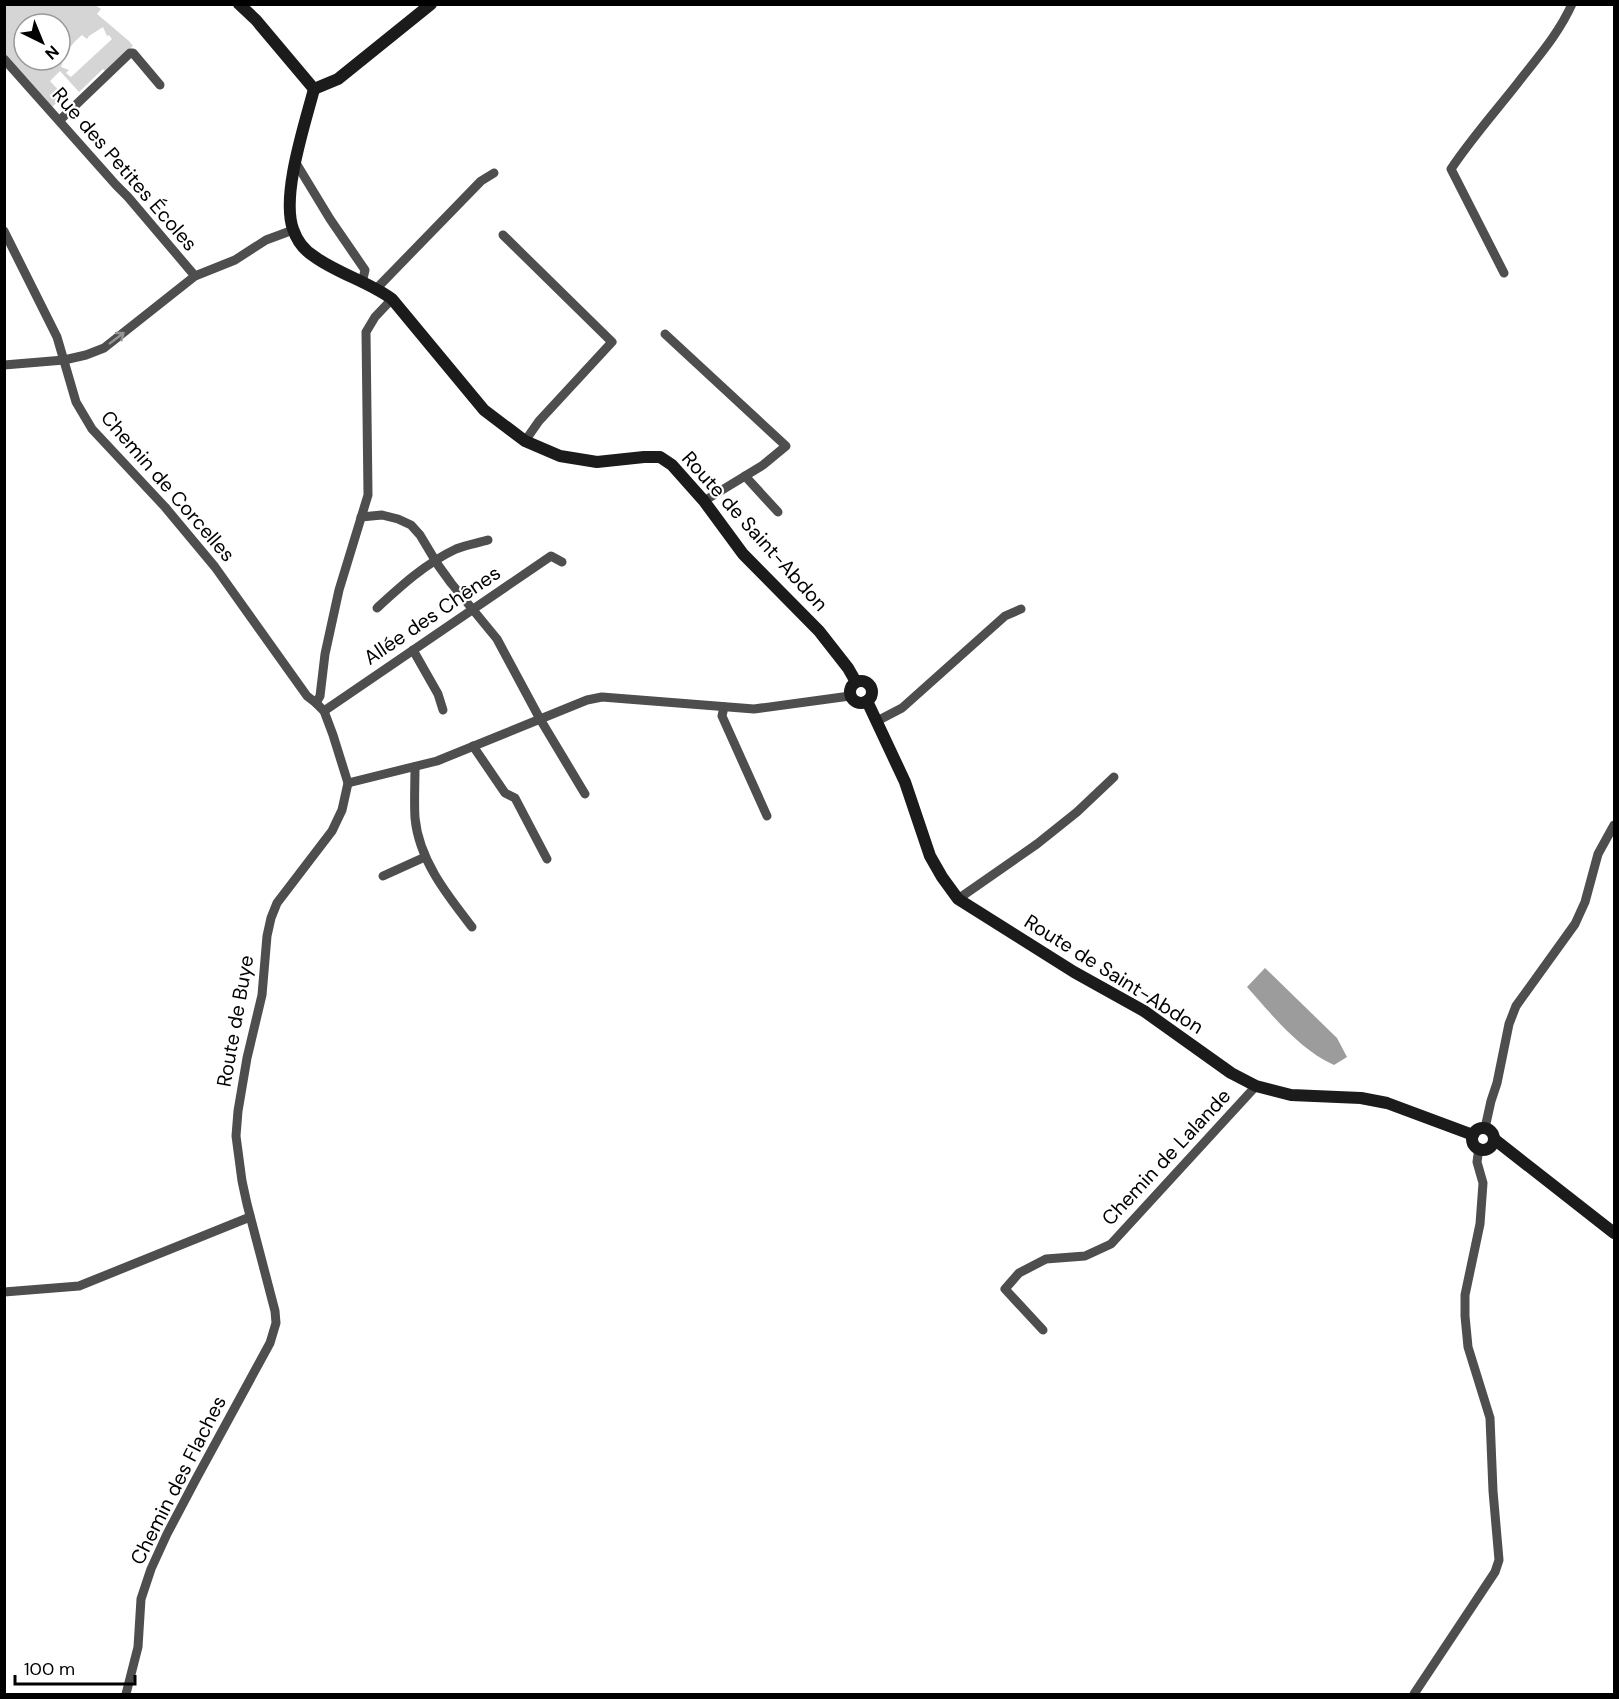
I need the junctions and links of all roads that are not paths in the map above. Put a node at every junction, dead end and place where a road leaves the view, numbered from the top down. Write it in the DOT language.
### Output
graph roads {
  1 [pos="239,4"];
  2 [pos="431,4"];
  3 [pos="1572,4"];
  4 [pos="4,59"];
  5 [pos="160,85"];
  6 [pos="314,89"];
  7 [pos="60,120"];
  8 [pos="296,164"];
  9 [pos="494,172"];
  10 [pos="293,230"];
  11 [pos="4,231"];
  12 [pos="503,235"];
  13 [pos="1504,273"];
  14 [pos="195,276"];
  15 [pos="362,283"];
  16 [pos="375,289"];
  17 [pos="392,299"];
  18 [pos="665,334"];
  19 [pos="64,360"];
  20 [pos="4,365"];
  21 [pos="525,441"];
  22 [pos="745,476"];
  23 [pos="704,501"];
  24 [pos="778,512"];
  25 [pos="361,517"];
  26 [pos="488,540"];
  27 [pos="436,561"];
  28 [pos="562,562"];
  29 [pos="377,608"];
  30 [pos="473,609"];
  31 [pos="1021,609"];
  32 [pos="413,650"];
  33 [pos="856,682"];
  34 [pos="850,696"];
  35 [pos="867,701"];
  36 [pos="316,703"];
  37 [pos="724,707"];
  38 [pos="443,710"];
  39 [pos="324,711"];
  40 [pos="540,719"];
  41 [pos="877,721"];
  42 [pos="473,746"];
  43 [pos="415,767"];
  44 [pos="1114,777"];
  45 [pos="348,783"];
  46 [pos="585,794"];
  47 [pos="767,816"];
  48 [pos="1614,825"];
  49 [pos="425,857"];
  50 [pos="547,859"];
  51 [pos="382,876"];
  52 [pos="958,899"];
  53 [pos="472,927"];
  54 [pos="1256,1086"];
  55 [pos="1485,1128"];
  56 [pos="1473,1136"];
  57 [pos="1494,1139"];
  58 [pos="1479,1148"];
  59 [pos="250,1217"];
  60 [pos="1614,1233"];
  61 [pos="4,1292"];
  62 [pos="276,1323"];
  63 [pos="1042,1330"];
  64 [pos="126,1695"];
  65 [pos="1414,1695"];
  1 -- 6 [label="main road"];
  2 -- 6 [label="main road"];
  3 -- 13 [label="street"];
  4 -- 7 [label="street, Rue des Petites Écoles"];
  5 -- 7 [label="street"];
  6 -- 8 [label="main road"];
  7 -- 14 [label="street, Rue des Petites Écoles"];
  8 -- 10 [label="main road"];
  8 -- 15 [label="street"];
  9 -- 16 [label="street"];
  10 -- 14 [label="street"];
  10 -- 15 [label="main road, Route de Saint-Abdon"];
  11 -- 19 [label="street, Chemin de Corcelles"];
  12 -- 21 [label="street"];
  19 -- 14 [label="street, one-way"];
  15 -- 16 [label="main road, Route de Saint-Abdon"];
  16 -- 17 [label="main road, Route de Saint-Abdon"];
  17 -- 21 [label="main road, Route de Saint-Abdon"];
  17 -- 25 [label="street"];
  18 -- 22 [label="street"];
  19 -- 20 [label="street"];
  19 -- 36 [label="street, Chemin de Corcelles"];
  21 -- 23 [label="main road, Route de Saint-Abdon"];
  22 -- 23 [label="street"];
  22 -- 24 [label="street"];
  23 -- 33 [label="main road, Route de Saint-Abdon"];
  25 -- 27 [label="street"];
  25 -- 36 [label="street"];
  26 -- 27 [label="street"];
  27 -- 29 [label="street"];
  27 -- 30 [label="street"];
  28 -- 30 [label="street, Allée des Chênes"];
  30 -- 32 [label="street, Allée des Chênes"];
  30 -- 40 [label="street"];
  31 -- 41 [label="street"];
  32 -- 38 [label="street"];
  32 -- 39 [label="street, Allée des Chênes"];
  33 -- 34 [label="main road"];
  33 -- 35 [label="main road"];
  34 -- 35 [label="main road"];
  34 -- 37 [label="street"];
  35 -- 41 [label="main road, Route de Saint-Abdon"];
  36 -- 39 [label="street, Chemin de Corcelles"];
  37 -- 40 [label="street"];
  37 -- 47 [label="street"];
  39 -- 45 [label="street"];
  40 -- 42 [label="street"];
  40 -- 46 [label="street"];
  41 -- 52 [label="main road, Route de Saint-Abdon"];
  42 -- 43 [label="street"];
  42 -- 50 [label="street"];
  43 -- 45 [label="street"];
  43 -- 49 [label="street"];
  44 -- 52 [label="street"];
  45 -- 59 [label="street, Route de Buye"];
  48 -- 55 [label="street"];
  49 -- 51 [label="street"];
  49 -- 53 [label="street"];
  52 -- 54 [label="main road, Route de Saint-Abdon"];
  54 -- 56 [label="main road, Route de Saint-Abdon"];
  54 -- 63 [label="street, Chemin de Lalande"];
  55 -- 56 [label="main road"];
  55 -- 57 [label="main road"];
  56 -- 58 [label="main road"];
  57 -- 58 [label="main road"];
  57 -- 60 [label="main road"];
  58 -- 65 [label="street"];
  59 -- 61 [label="street"];
  59 -- 62 [label="street, Route de Buye"];
  62 -- 64 [label="street, Chemin des Flaches"];
}
